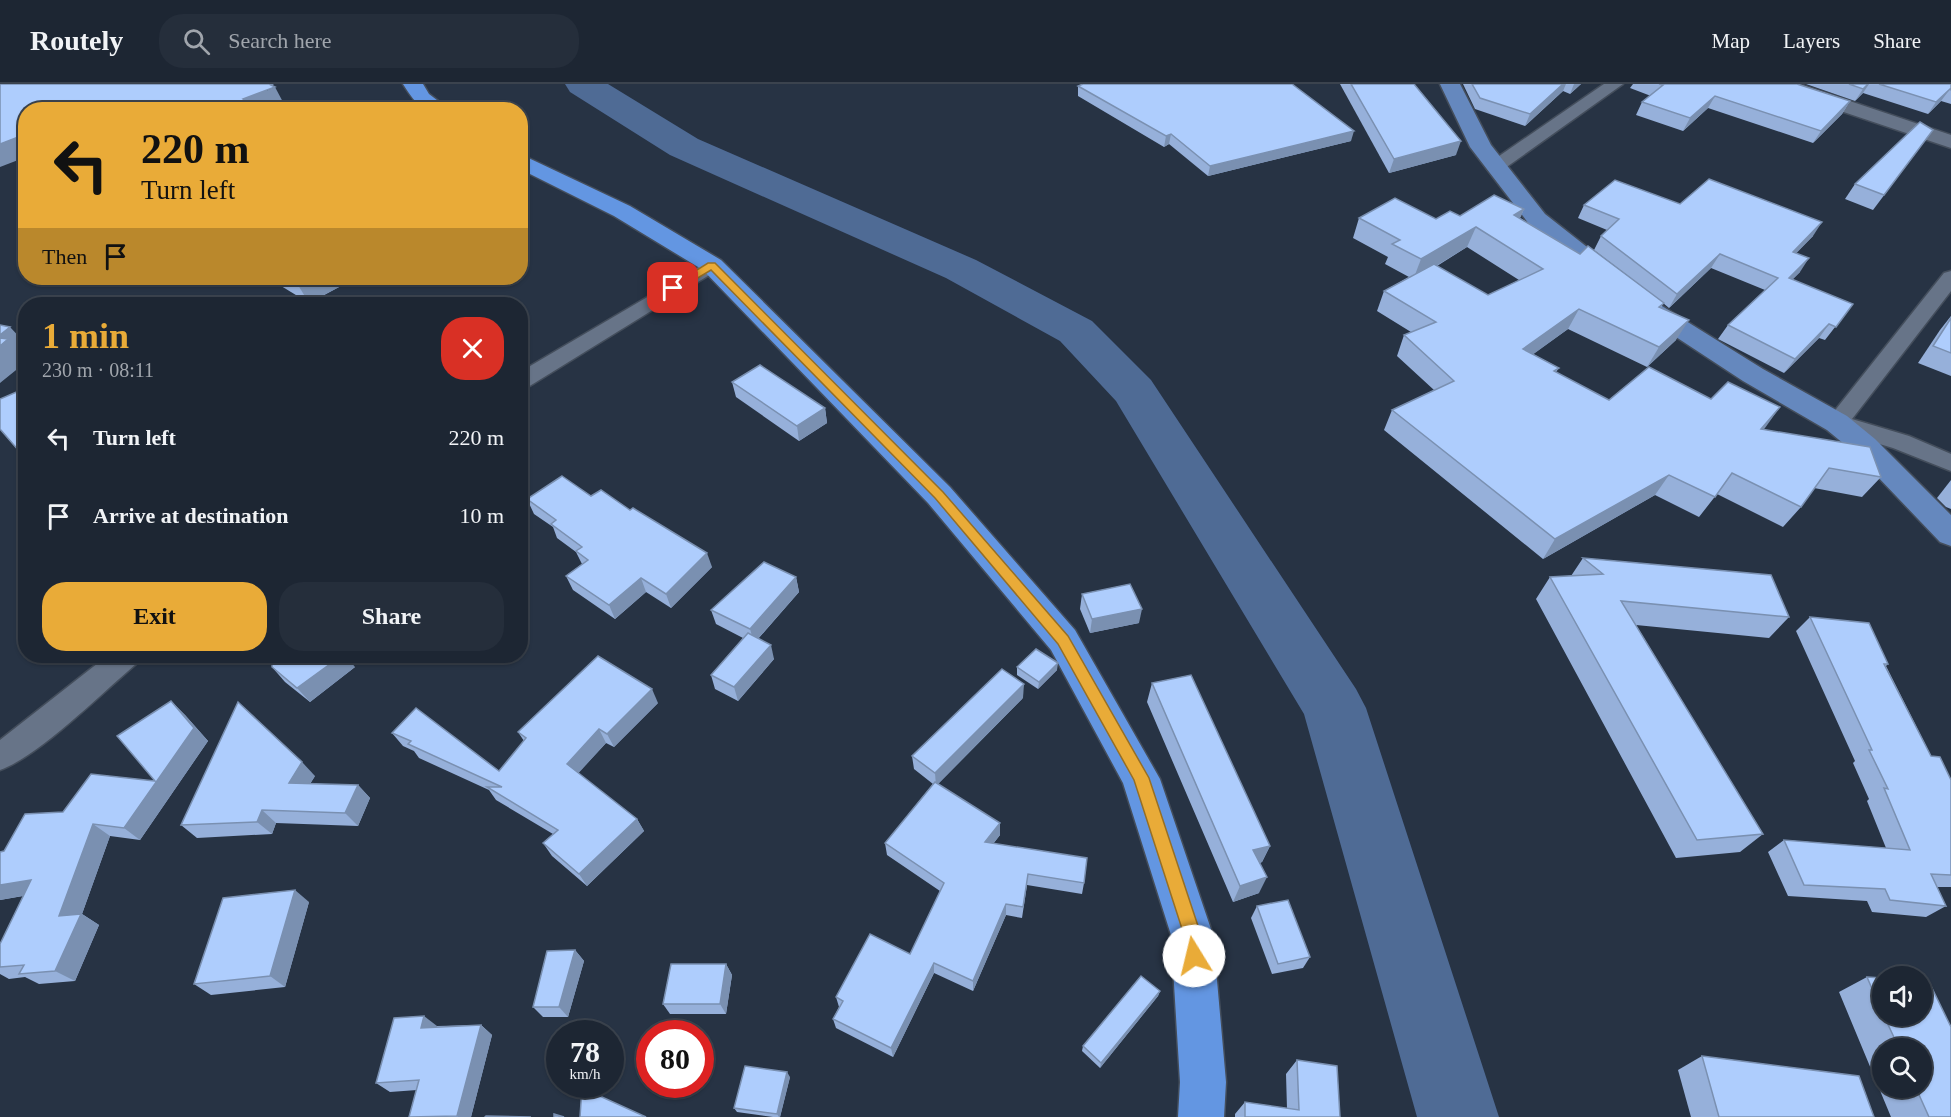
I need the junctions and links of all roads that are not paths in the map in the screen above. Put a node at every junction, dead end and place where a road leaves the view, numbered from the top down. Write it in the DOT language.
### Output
graph roads {
  1 [pos="413,84"];
  2 [pos="1450,84"];
  3 [pos="1615,84"];
  4 [pos="1779,84"];
  5 [pos="1798,84"];
  6 [pos="428,102"];
  7 [pos="1951,133"];
  8 [pos="1951,142"];
  9 [pos="528,164"];
  10 [pos="1495,167"];
  11 [pos="711,265"];
  12 [pos="1951,278"];
  13 [pos="528,377"];
  14 [pos="1837,423"];
  15 [pos="1951,463"];
  16 [pos="1951,534"];
  17 [pos="118,663"];
  18 [pos="0,757"];
  19 [pos="1202,1117"];
  1 -- 6 [label="highway"];
  2 -- 10 [label="main road"];
  3 -- 10 [label="street"];
  4 -- 8 [label="street"];
  5 -- 7 [label="street"];
  9 -- 11 [label="highway"];
  10 -- 14 [label="main road"];
  11 -- 13 [label="street"];
  11 -- 19 [label="highway"];
  12 -- 14 [label="street"];
  14 -- 15 [label="street"];
  14 -- 16 [label="main road"];
  17 -- 18 [label="street"];
}
